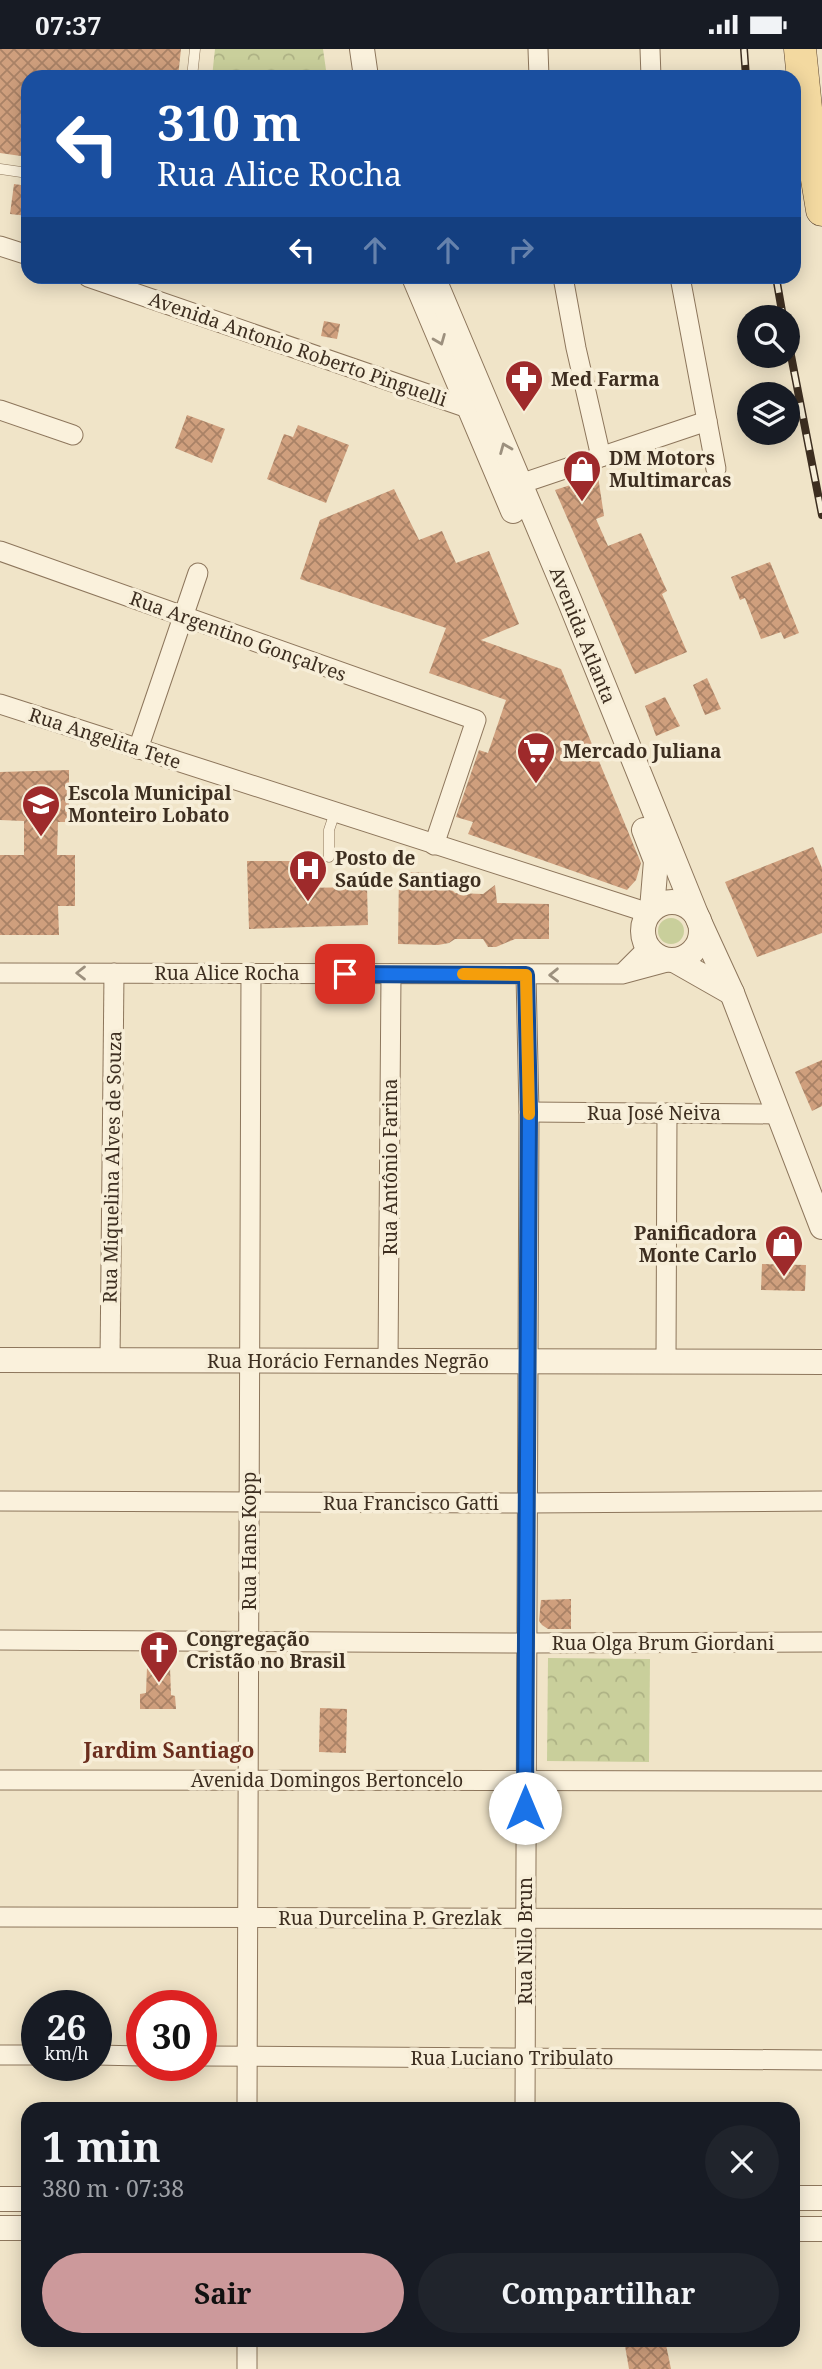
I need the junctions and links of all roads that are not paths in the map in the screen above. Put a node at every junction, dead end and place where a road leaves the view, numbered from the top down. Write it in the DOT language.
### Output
graph roads {
  1 [pos="195,49"];
  2 [pos="346,49"];
  3 [pos="362,49"];
  4 [pos="538,49"];
  5 [pos="650,49"];
  6 [pos="800,49"];
  7 [pos="193,70"];
  8 [pos="348,70"];
  9 [pos="365,70"];
  10 [pos="538,70"];
  11 [pos="651,70"];
  12 [pos="0,169"];
  13 [pos="21,172"];
  14 [pos="822,210"];
  15 [pos="0,246"];
  16 [pos="21,253"];
  17 [pos="109,284"];
  18 [pos="417,284"];
  19 [pos="435,284"];
  20 [pos="564,284"];
  21 [pos="681,284"];
  22 [pos="477,405"];
  23 [pos="0,410"];
  24 [pos="707,421"];
  25 [pos="73,435"];
  26 [pos="601,457"];
  27 [pos="716,469"];
  28 [pos="512,487"];
  29 [pos="0,551"];
  30 [pos="198,573"];
  31 [pos="562,605"];
  32 [pos="183,617"];
  33 [pos="0,704"];
  34 [pos="138,749"];
  35 [pos="335,813"];
  36 [pos="434,845"];
  37 [pos="329,857"];
  38 [pos="651,911"];
  39 [pos="698,919"];
  40 [pos="648,949"];
  41 [pos="674,960"];
  42 [pos="0,972"];
  43 [pos="114,973"];
  44 [pos="251,973"];
  45 [pos="391,974"];
  46 [pos="622,974"];
  47 [pos="526,975"];
  48 [pos="732,993"];
  49 [pos="529,1112"];
  50 [pos="667,1113"];
  51 [pos="779,1114"];
  52 [pos="822,1227"];
  53 [pos="0,1360"];
  54 [pos="110,1360"];
  55 [pos="527,1360"];
  56 [pos="666,1360"];
  57 [pos="388,1361"];
  58 [pos="249,1362"];
  59 [pos="822,1362"];
  60 [pos="822,1500"];
  61 [pos="0,1501"];
  62 [pos="249,1502"];
  63 [pos="527,1503"];
  64 [pos="0,1640"];
  65 [pos="249,1641"];
  66 [pos="822,1642"];
  67 [pos="526,1643"];
  68 [pos="0,1780"];
  69 [pos="525,1780"];
  70 [pos="249,1781"];
  71 [pos="822,1781"];
  72 [pos="0,1917"];
  73 [pos="247,1918"];
  74 [pos="524,1918"];
  75 [pos="822,1919"];
  76 [pos="0,2055"];
  77 [pos="21,2055"];
  78 [pos="217,2056"];
  79 [pos="247,2056"];
  80 [pos="525,2058"];
  81 [pos="822,2060"];
  82 [pos="247,2102"];
  83 [pos="525,2102"];
  84 [pos="800,2198"];
  85 [pos="822,2198"];
  86 [pos="0,2199"];
  87 [pos="21,2199"];
  88 [pos="0,2228"];
  89 [pos="21,2228"];
  90 [pos="822,2228"];
  91 [pos="800,2229"];
  92 [pos="247,2347"];
  93 [pos="247,2369"];
  1 -- 7 [label="lane"];
  2 -- 8 [label="street"];
  3 -- 9 [label="street"];
  4 -- 10 [label="street"];
  5 -- 11 [label="street"];
  6 -- 14 [label="main road"];
  12 -- 13 [label="lane"];
  15 -- 16 [label="street"];
  17 -- 22 [label="street, Avenida Antonio Roberto Pinguelli"];
  18 -- 22 [label="street, Avenida Atlanta, one-way"];
  19 -- 22 [label="street, Avenida Atlanta"];
  20 -- 26 [label="street"];
  21 -- 24 [label="street"];
  22 -- 28 [label="street, Avenida Atlanta"];
  23 -- 25 [label="street"];
  24 -- 26 [label="street"];
  24 -- 27 [label="street"];
  26 -- 28 [label="street"];
  28 -- 31 [label="street, Avenida Atlanta"];
  29 -- 32 [label="street, Rua Argentino Gonçalves"];
  30 -- 32 [label="street"];
  31 -- 38 [label="street, Avenida Atlanta"];
  31 -- 39 [label="street, Avenida Atlanta"];
  32 -- 34 [label="street"];
  32 -- 36 [label="street, Rua Argentino Gonçalves"];
  33 -- 34 [label="street, Rua Angelita Tete"];
  34 -- 35 [label="street, Rua Angelita Tete"];
  35 -- 36 [label="street, Rua Angelita Tete"];
  35 -- 37 [label="lane"];
  36 -- 38 [label="street, Rua Angelita Tete"];
  38 -- 39 [label="street"];
  38 -- 40 [label="street"];
  39 -- 41 [label="street"];
  39 -- 48 [label="street, Avenida Atlanta"];
  40 -- 41 [label="street"];
  40 -- 46 [label="street"];
  41 -- 46 [label="street, Rua Alice Rocha"];
  41 -- 48 [label="street"];
  43 -- 42 [label="street, Rua Alice Rocha, one-way"];
  43 -- 44 [label="street, Rua Alice Rocha"];
  43 -- 54 [label="street, Rua Miquelina Alves de Souza"];
  44 -- 45 [label="street, Rua Alice Rocha"];
  44 -- 58 [label="street, Rua Hans Kopp"];
  45 -- 47 [label="street, Rua Alice Rocha"];
  45 -- 57 [label="street, Rua Antônio Farina"];
  46 -- 47 [label="street, Rua Alice Rocha, one-way"];
  47 -- 49 [label="street, Rua Nilo Brun"];
  48 -- 51 [label="street, Avenida Atlanta"];
  49 -- 50 [label="street, Rua José Neiva"];
  49 -- 55 [label="street, Rua Nilo Brun"];
  50 -- 51 [label="street, Rua José Neiva"];
  50 -- 56 [label="street"];
  51 -- 52 [label="street, Avenida Atlanta"];
  53 -- 54 [label="street, Rua Horácio Fernandes Negrão"];
  54 -- 58 [label="street, Rua Horácio Fernandes Negrão"];
  55 -- 56 [label="street, Rua Horácio Fernandes Negrão"];
  55 -- 57 [label="street, Rua Horácio Fernandes Negrão"];
  55 -- 63 [label="street, Rua Nilo Brun"];
  56 -- 59 [label="street, Rua Horácio Fernandes Negrão"];
  57 -- 58 [label="street, Rua Horácio Fernandes Negrão"];
  58 -- 62 [label="street, Rua Hans Kopp"];
  60 -- 63 [label="street, Rua Francisco Gatti"];
  61 -- 62 [label="street, Rua Francisco Gatti"];
  62 -- 63 [label="street, Rua Francisco Gatti"];
  62 -- 65 [label="street, Rua Hans Kopp"];
  63 -- 67 [label="street, Rua Nilo Brun"];
  64 -- 65 [label="street, Rua Olga Brum Giordani"];
  65 -- 67 [label="street, Rua Olga Brum Giordani"];
  65 -- 70 [label="street, Rua Hans Kopp"];
  66 -- 67 [label="street, Rua Olga Brum Giordani"];
  67 -- 69 [label="street, Rua Nilo Brun"];
  68 -- 70 [label="street, Avenida Domingos Bertoncelo"];
  69 -- 70 [label="street, Avenida Domingos Bertoncelo"];
  69 -- 71 [label="street, Avenida Domingos Bertoncelo"];
  69 -- 74 [label="street, Rua Nilo Brun"];
  70 -- 73 [label="street, Rua Hans Kopp"];
  72 -- 73 [label="street, Rua Durcelina P. Grezlak"];
  73 -- 74 [label="street, Rua Durcelina P. Grezlak"];
  73 -- 79 [label="street, Rua Hans Kopp"];
  74 -- 75 [label="street, Rua Durcelina P. Grezlak"];
  74 -- 80 [label="street, Rua Nilo Brun"];
  76 -- 77 [label="street"];
  78 -- 79 [label="street, Rua Luciano Tribulato"];
  79 -- 80 [label="street, Rua Luciano Tribulato"];
  79 -- 82 [label="street, Rua Hans Kopp"];
  80 -- 81 [label="street, Rua Luciano Tribulato"];
  80 -- 83 [label="street, Rua Nilo Brun"];
  84 -- 85 [label="street"];
  86 -- 87 [label="street"];
  88 -- 89 [label="street"];
  90 -- 91 [label="street"];
  92 -- 93 [label="street"];
}
